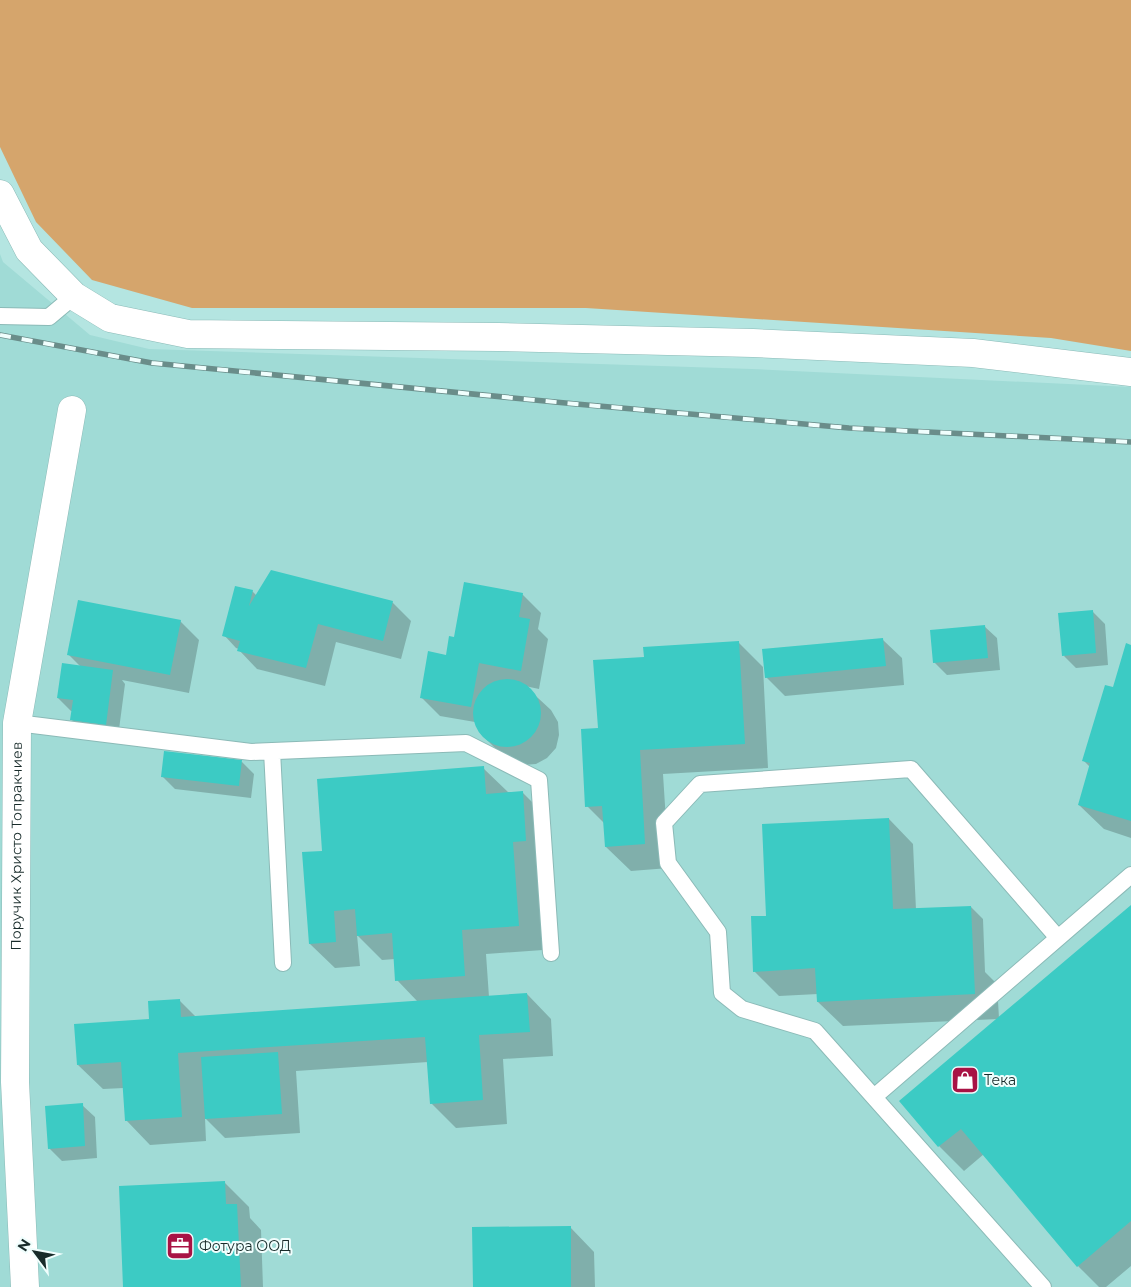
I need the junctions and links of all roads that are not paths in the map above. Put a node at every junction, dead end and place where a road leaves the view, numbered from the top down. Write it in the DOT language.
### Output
graph roads {
  1 [pos="0,194"];
  2 [pos="74,296"];
  3 [pos="0,316"];
  4 [pos="1131,372"];
  5 [pos="72,410"];
  6 [pos="17,723"];
  7 [pos="272,751"];
  8 [pos="1131,875"];
  9 [pos="1058,938"];
  10 [pos="8,945"];
  11 [pos="551,953"];
  12 [pos="283,963"];
  13 [pos="874,1097"];
  14 [pos="25,1287"];
  15 [pos="1043,1287"];
  1 -- 2 [label="street"];
  2 -- 3 [label="lane"];
  2 -- 4 [label="street"];
  5 -- 6 [label="street, Поручик Христо Топракчиев"];
  6 -- 7 [label="lane"];
  6 -- 10 [label="street, Поручик Христо Топракчиев"];
  7 -- 11 [label="lane"];
  7 -- 12 [label="lane"];
  8 -- 9 [label="lane"];
  9 -- 13 [label="lane"];
  9 -- 13 [label="lane"];
  10 -- 14 [label="street, Поручик Христо Топракчиев"];
  13 -- 15 [label="lane"];
}
